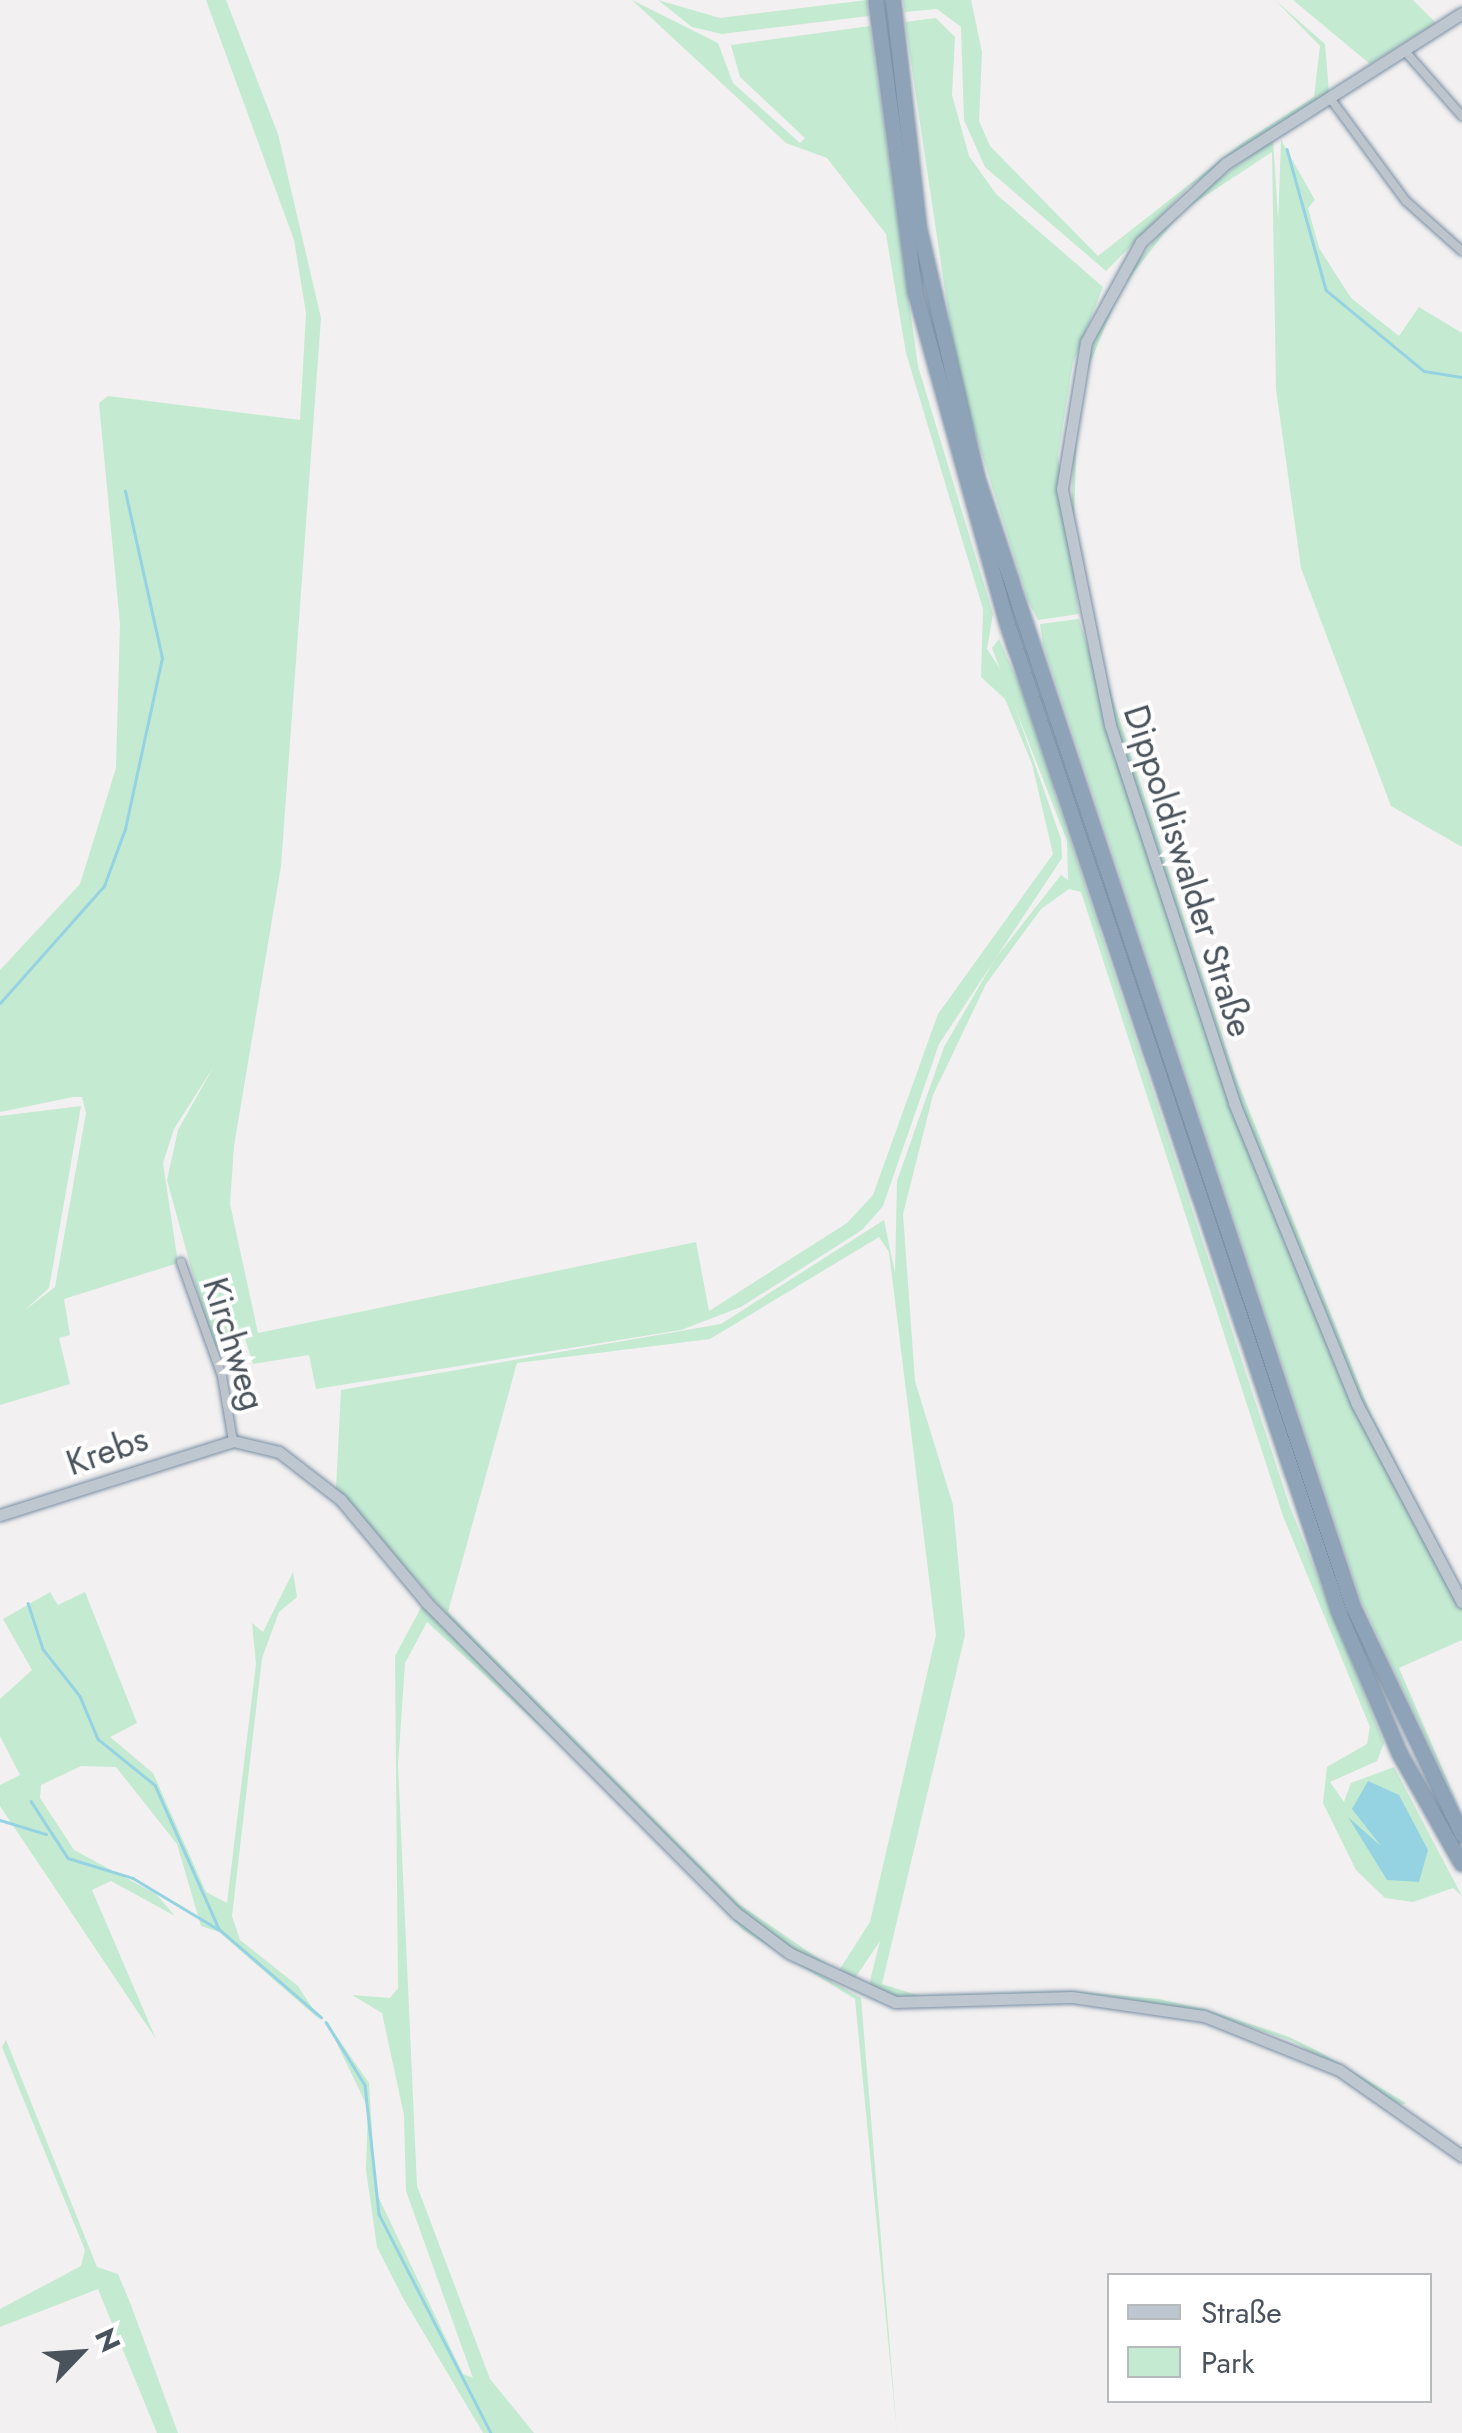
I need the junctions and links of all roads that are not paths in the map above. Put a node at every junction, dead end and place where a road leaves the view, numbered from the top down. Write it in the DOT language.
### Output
graph roads {
  1 [pos="876,0"];
  2 [pos="892,0"];
  3 [pos="1462,13"];
  4 [pos="1404,50"];
  5 [pos="1330,98"];
  6 [pos="1462,116"];
  7 [pos="1462,251"];
  8 [pos="181,1262"];
  9 [pos="233,1442"];
  10 [pos="0,1515"];
  11 [pos="1462,1602"];
  12 [pos="1462,1835"];
  13 [pos="1462,1864"];
  14 [pos="1462,2156"];
  1 -- 13 [label="highway"];
  2 -- 12 [label="highway"];
  3 -- 4 [label="street, Dippoldiswalder Straße"];
  4 -- 5 [label="street, Dippoldiswalder Straße"];
  4 -- 6 [label="street"];
  5 -- 7 [label="street"];
  5 -- 11 [label="street, Dippoldiswalder Straße"];
  8 -- 9 [label="street, Kirchweg"];
  9 -- 10 [label="street, Krebs"];
  9 -- 14 [label="street"];
}
